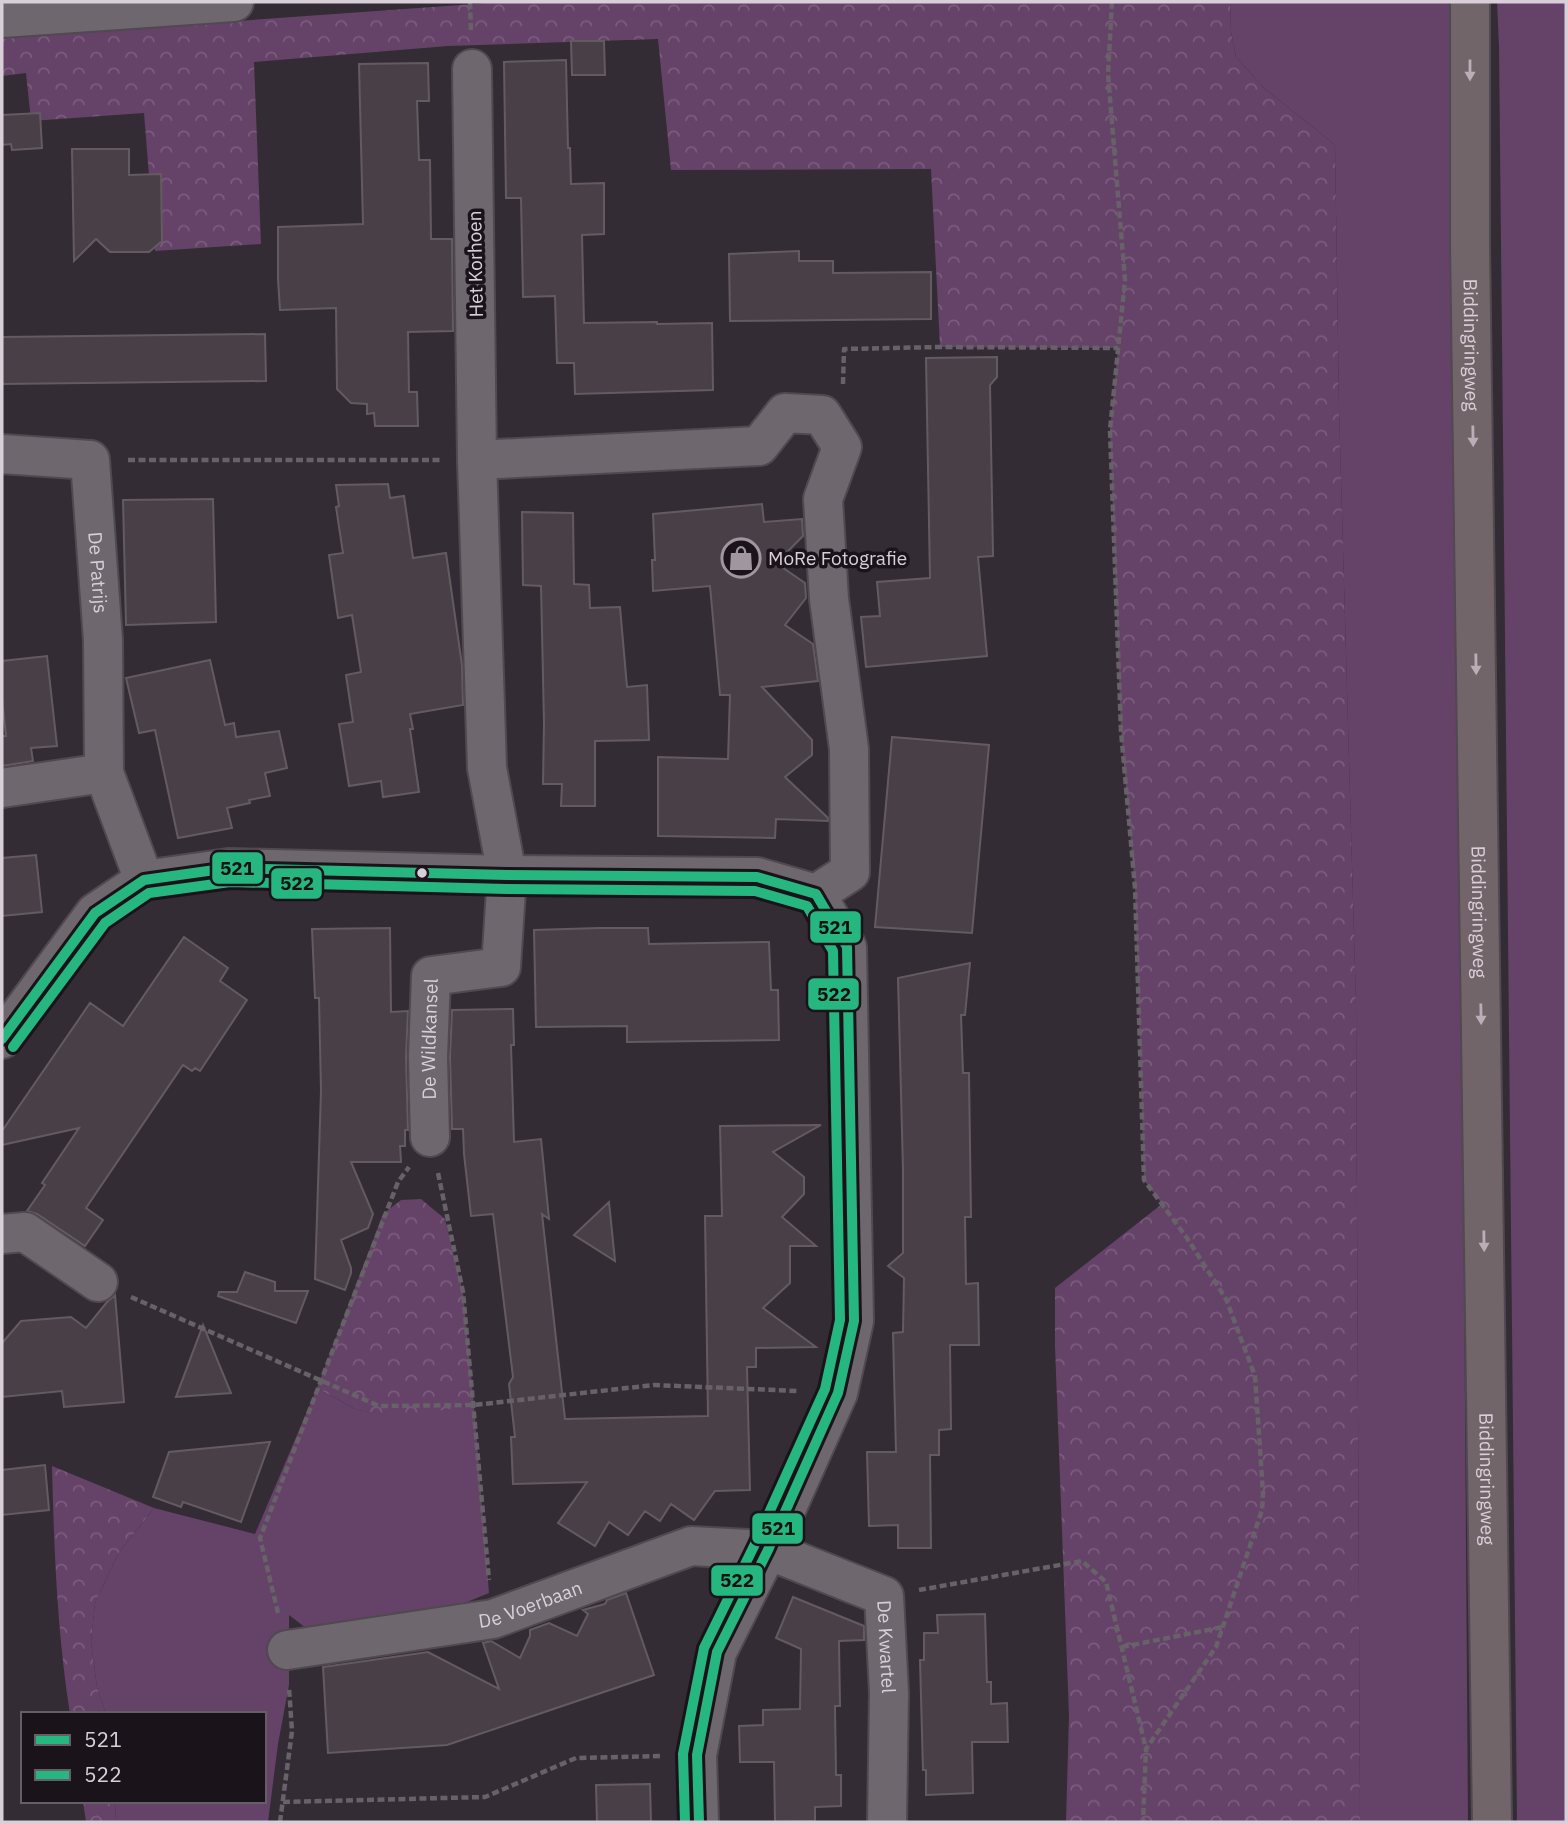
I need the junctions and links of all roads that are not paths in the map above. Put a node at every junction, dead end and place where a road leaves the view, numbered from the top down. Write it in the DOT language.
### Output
graph roads {
  1 [pos="234,2"];
  2 [pos="1470,2"];
  3 [pos="2,18"];
  4 [pos="472,69"];
  5 [pos="2,454"];
  6 [pos="477,460"];
  7 [pos="104,773"];
  8 [pos="2,788"];
  9 [pos="507,875"];
  10 [pos="144,880"];
  11 [pos="816,894"];
  12 [pos="2,1039"];
  13 [pos="430,1138"];
  14 [pos="2,1234"];
  15 [pos="98,1282"];
  16 [pos="768,1550"];
  17 [pos="286,1650"];
  18 [pos="699,1822"];
  19 [pos="887,1822"];
  20 [pos="1492,1822"];
  1 -- 3 [label="street"];
  2 -- 20 [label="main road, Biddingringweg, one-way"];
  4 -- 6 [label="street, Het Korhoen"];
  5 -- 7 [label="street, De Patrijs"];
  6 -- 9 [label="street, Het Korhoen"];
  6 -- 11 [label="street"];
  7 -- 8 [label="street"];
  7 -- 10 [label="street, De Patrijs"];
  9 -- 10 [label="street"];
  9 -- 11 [label="street"];
  9 -- 13 [label="street, De Wildkansel"];
  10 -- 12 [label="street"];
  11 -- 16 [label="street"];
  14 -- 15 [label="street"];
  16 -- 17 [label="street, De Voerbaan"];
  16 -- 18 [label="street"];
  16 -- 19 [label="street, De Kwartel"];
}
